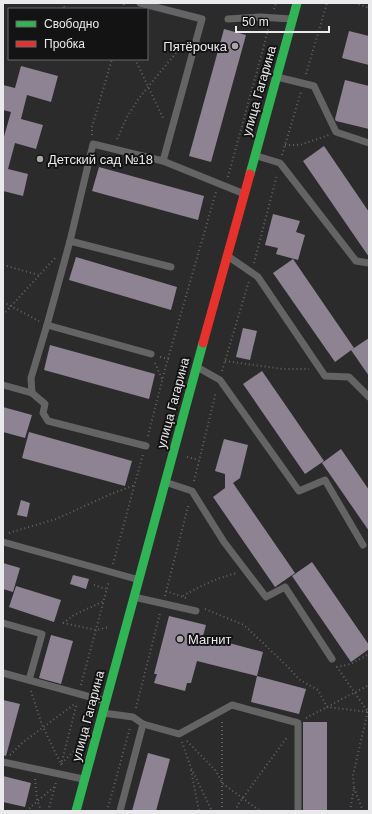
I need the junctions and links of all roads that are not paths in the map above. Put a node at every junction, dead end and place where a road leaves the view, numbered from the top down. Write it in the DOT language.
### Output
graph roads {
  1 [pos="140,3"];
  2 [pos="297,3"];
  3 [pos="228,19"];
  4 [pos="293,19"];
  5 [pos="277,77"];
  6 [pos="369,143"];
  7 [pos="255,155"];
  8 [pos="163,161"];
  9 [pos="244,194"];
  10 [pos="70,241"];
  11 [pos="228,256"];
  12 [pos="369,263"];
  13 [pos="171,267"];
  14 [pos="47,325"];
  15 [pos="151,354"];
  16 [pos="197,367"];
  17 [pos="3,385"];
  18 [pos="32,393"];
  19 [pos="369,397"];
  20 [pos="146,446"];
  21 [pos="165,482"];
  22 [pos="3,542"];
  23 [pos="363,545"];
  24 [pos="138,580"];
  25 [pos="134,597"];
  26 [pos="196,611"];
  27 [pos="3,623"];
  28 [pos="332,659"];
  29 [pos="3,673"];
  30 [pos="29,680"];
  31 [pos="106,701"];
  32 [pos="103,713"];
  33 [pos="143,724"];
  34 [pos="3,762"];
  35 [pos="85,779"];
  36 [pos="76,811"];
  37 [pos="120,811"];
  38 [pos="298,811"];
  1 -- 8 [label="lane"];
  2 -- 4 [label="main road, улица Гагарина"];
  3 -- 4 [label="lane"];
  4 -- 5 [label="main road, улица Гагарина"];
  5 -- 6 [label="lane"];
  5 -- 7 [label="main road, улица Гагарина"];
  7 -- 9 [label="main road, улица Гагарина"];
  7 -- 12 [label="lane"];
  8 -- 9 [label="lane"];
  8 -- 10 [label="lane"];
  9 -- 11 [label="main road, улица Гагарина"];
  10 -- 13 [label="lane"];
  10 -- 14 [label="lane"];
  11 -- 16 [label="main road, улица Гагарина"];
  11 -- 19 [label="lane"];
  14 -- 15 [label="lane"];
  14 -- 18 [label="lane"];
  16 -- 21 [label="main road, улица Гагарина"];
  16 -- 23 [label="lane"];
  17 -- 18 [label="lane"];
  18 -- 20 [label="lane"];
  21 -- 24 [label="main road, улица Гагарина"];
  21 -- 28 [label="lane"];
  22 -- 24 [label="lane"];
  24 -- 25 [label="main road, улица Гагарина"];
  25 -- 26 [label="lane"];
  25 -- 31 [label="main road, улица Гагарина"];
  27 -- 30 [label="lane"];
  29 -- 30 [label="lane"];
  30 -- 31 [label="lane"];
  31 -- 32 [label="main road, улица Гагарина"];
  32 -- 33 [label="lane"];
  32 -- 35 [label="main road, улица Гагарина"];
  33 -- 37 [label="lane"];
  33 -- 38 [label="lane"];
  34 -- 35 [label="lane"];
  35 -- 36 [label="main road, улица Гагарина"];
}
